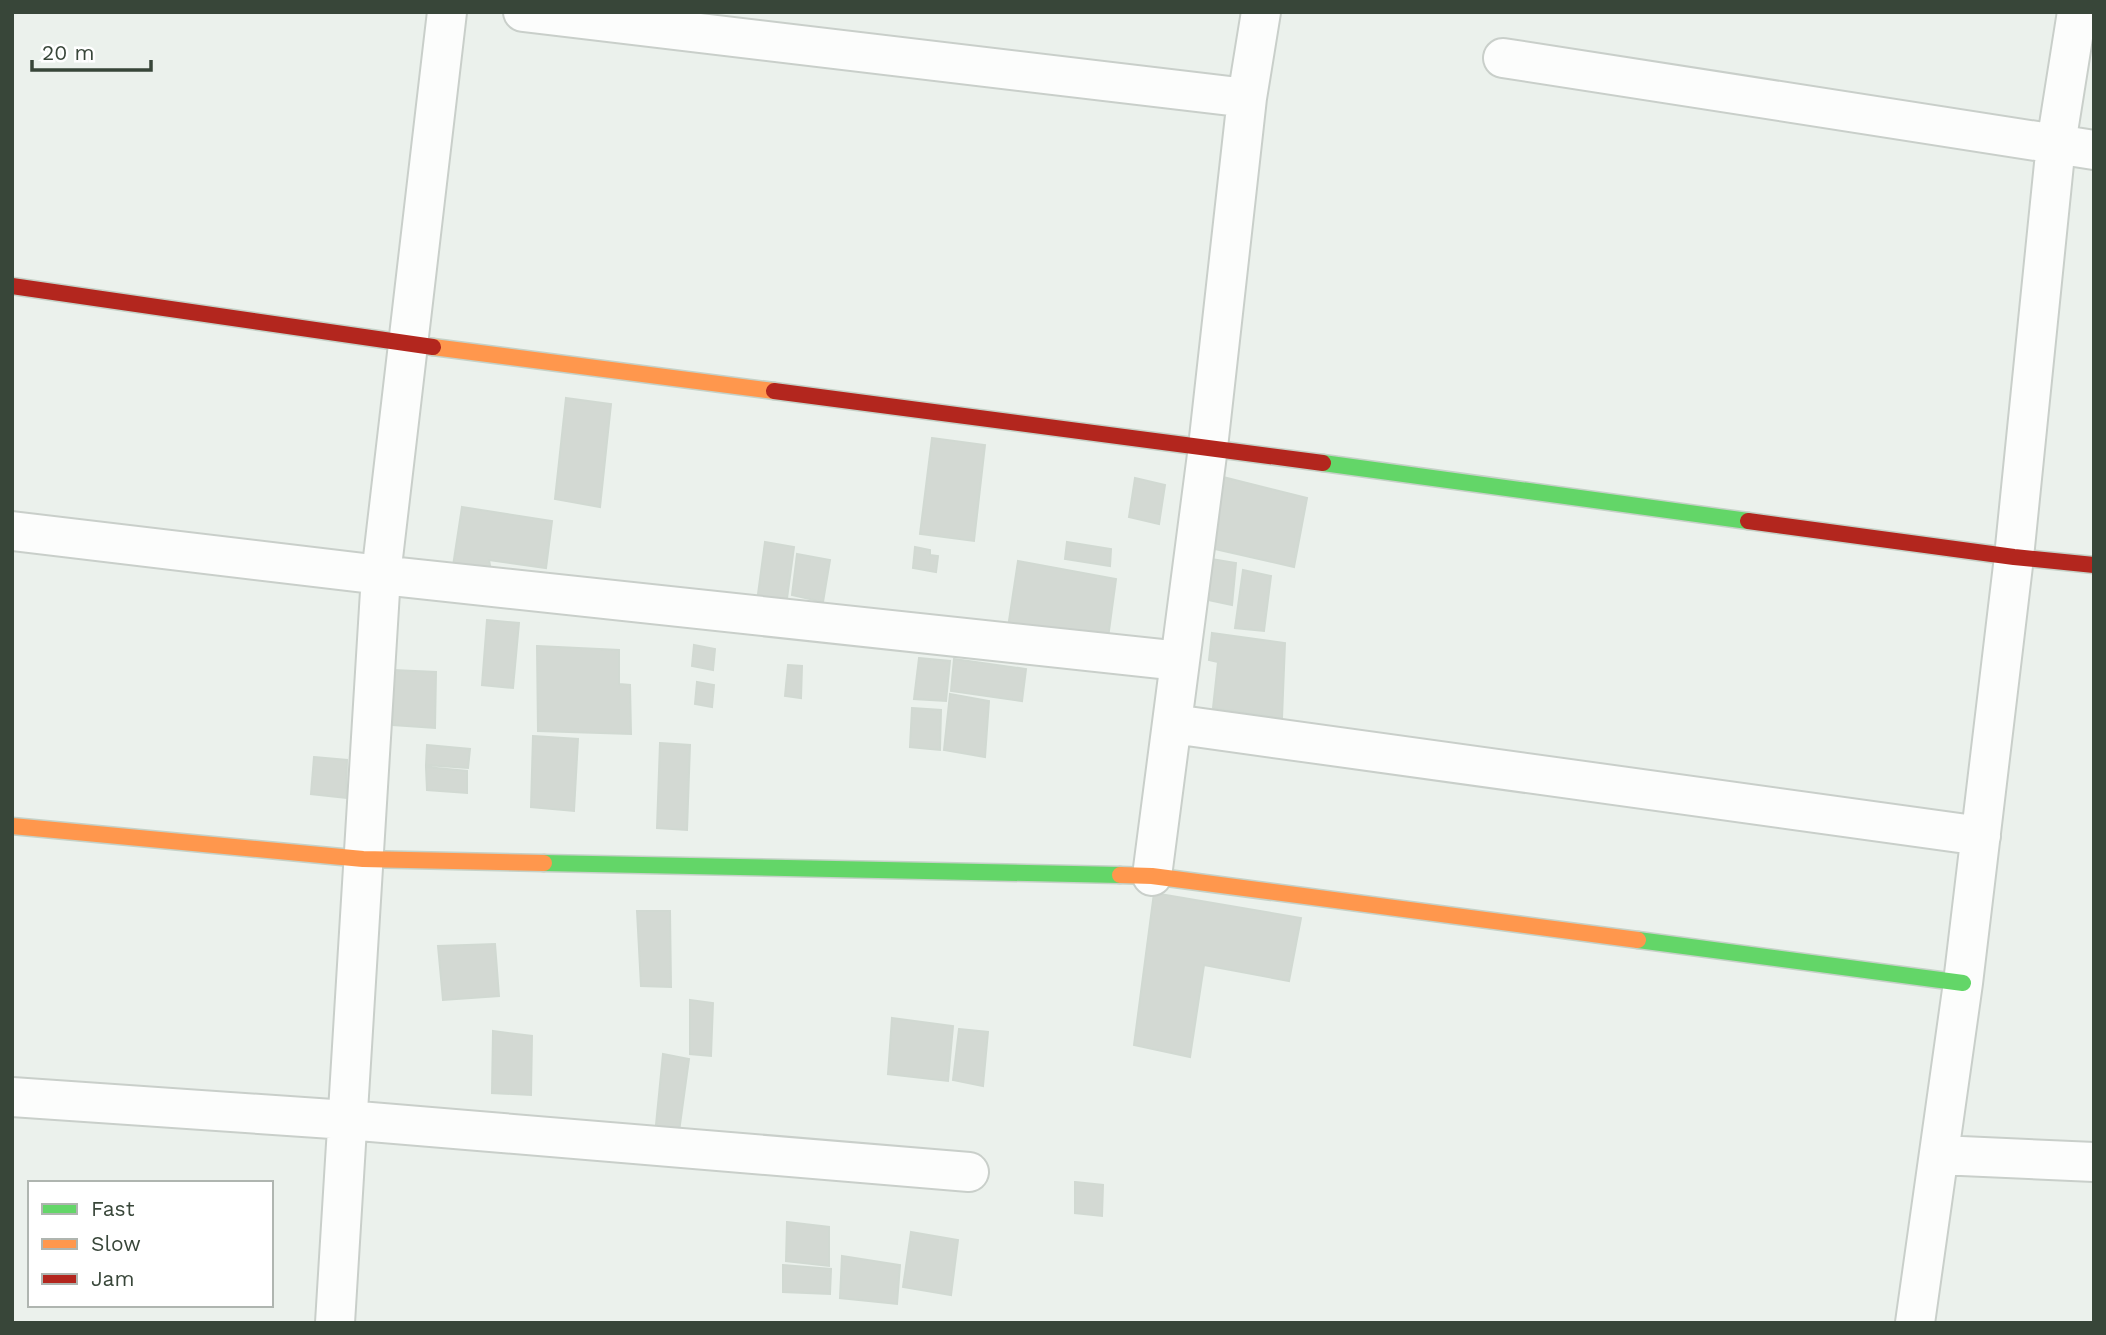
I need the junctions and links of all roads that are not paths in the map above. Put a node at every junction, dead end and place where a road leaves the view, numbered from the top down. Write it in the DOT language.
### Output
graph roads {
  1 [pos="447,12"];
  2 [pos="523,12"];
  3 [pos="1261,12"];
  4 [pos="2077,12"];
  5 [pos="1503,58"];
  6 [pos="1247,98"];
  7 [pos="2056,144"];
  8 [pos="2094,150"];
  9 [pos="12,286"];
  10 [pos="410,344"];
  11 [pos="1208,447"];
  12 [pos="12,531"];
  13 [pos="2014,557"];
  14 [pos="2094,565"];
  15 [pos="381,575"];
  16 [pos="1180,661"];
  17 [pos="1173,724"];
  18 [pos="12,826"];
  19 [pos="1981,836"];
  20 [pos="363,859"];
  21 [pos="1152,876"];
  22 [pos="1963,983"];
  23 [pos="12,1097"];
  24 [pos="347,1120"];
  25 [pos="1939,1154"];
  26 [pos="2094,1162"];
  27 [pos="970,1172"];
  28 [pos="335,1323"];
  29 [pos="1915,1323"];
  1 -- 10 [label="street"];
  2 -- 6 [label="street"];
  3 -- 6 [label="street"];
  4 -- 7 [label="street"];
  5 -- 7 [label="street"];
  6 -- 11 [label="street"];
  7 -- 8 [label="street"];
  7 -- 13 [label="street"];
  9 -- 10 [label="street"];
  10 -- 11 [label="street"];
  10 -- 15 [label="street"];
  11 -- 13 [label="street"];
  11 -- 16 [label="street"];
  12 -- 15 [label="street"];
  13 -- 14 [label="street"];
  13 -- 19 [label="street"];
  15 -- 16 [label="street"];
  15 -- 20 [label="street"];
  16 -- 17 [label="street"];
  17 -- 19 [label="street"];
  17 -- 21 [label="street"];
  18 -- 20 [label="street"];
  19 -- 22 [label="street"];
  20 -- 21 [label="street"];
  20 -- 24 [label="street"];
  21 -- 22 [label="street"];
  22 -- 25 [label="street"];
  23 -- 24 [label="street"];
  24 -- 27 [label="street"];
  24 -- 28 [label="street"];
  25 -- 26 [label="street"];
  25 -- 29 [label="street"];
}
